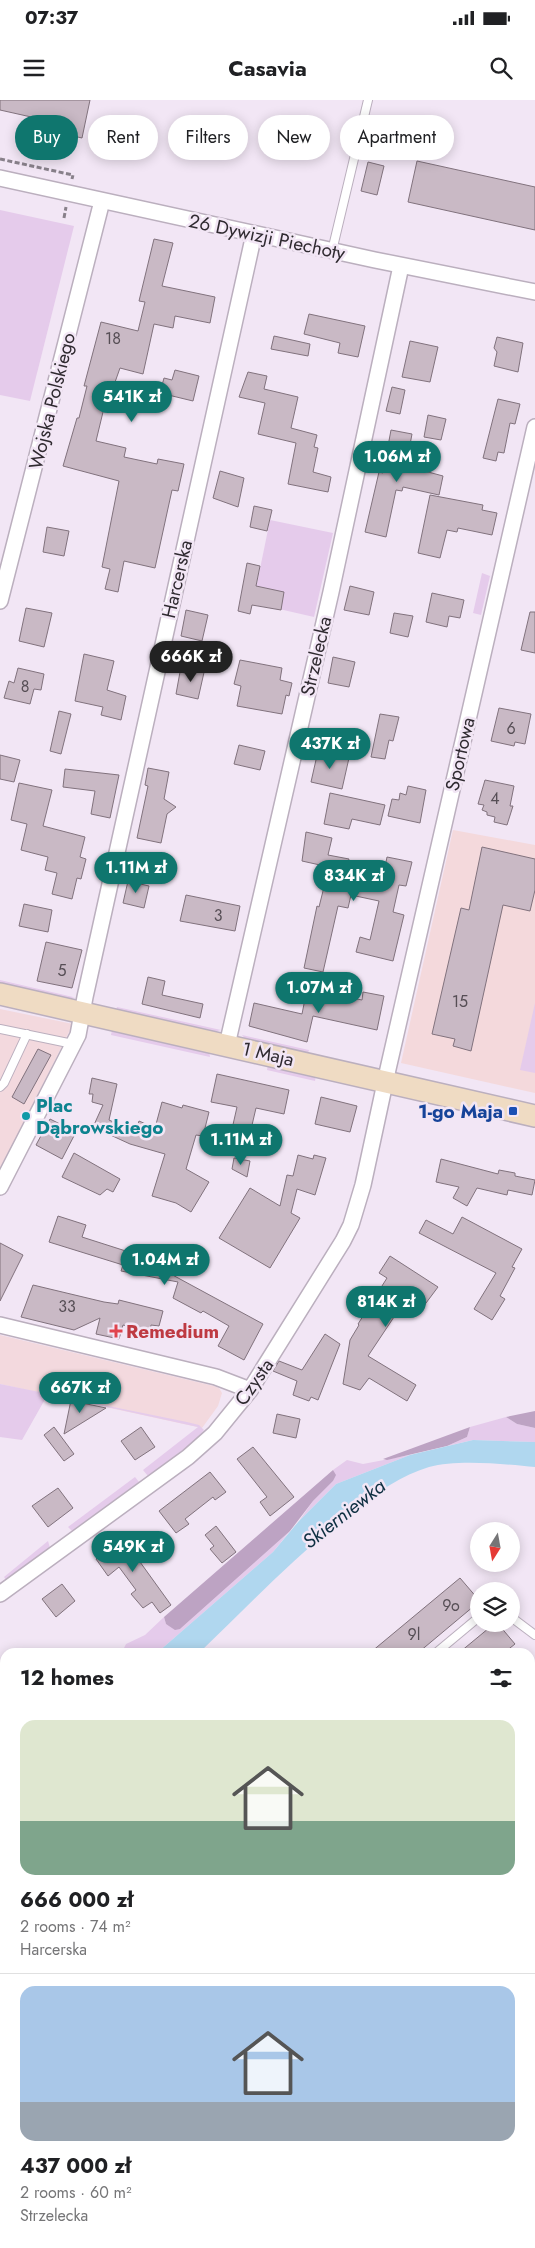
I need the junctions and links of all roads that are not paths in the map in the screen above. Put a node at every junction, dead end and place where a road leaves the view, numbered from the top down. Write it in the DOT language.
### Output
graph roads {
  1 [pos="368,100"];
  2 [pos="0,178"];
  3 [pos="102,200"];
  4 [pos="254,234"];
  5 [pos="332,251"];
  6 [pos="401,266"];
  7 [pos="535,292"];
  8 [pos="535,427"];
  9 [pos="0,601"];
  10 [pos="0,994"];
  11 [pos="82,1013"];
  12 [pos="0,1029"];
  13 [pos="27,1034"];
  14 [pos="73,1044"];
  15 [pos="228,1045"];
  16 [pos="387,1081"];
  17 [pos="0,1087"];
  18 [pos="535,1116"];
  19 [pos="0,1187"];
  20 [pos="0,1325"];
  21 [pos="250,1390"];
  22 [pos="0,1594"];
  23 [pos="520,1624"];
  24 [pos="470,1625"];
  25 [pos="535,1635"];
  26 [pos="442,1648"];
  1 -- 5 [label="lane"];
  2 -- 3 [label="street, 26 Dywizji Piechoty"];
  3 -- 4 [label="street, 26 Dywizji Piechoty"];
  3 -- 9 [label="street, Wojska Polskiego"];
  4 -- 5 [label="street, 26 Dywizji Piechoty"];
  4 -- 11 [label="street, Harcerska"];
  5 -- 6 [label="street, 26 Dywizji Piechoty"];
  6 -- 7 [label="street, 26 Dywizji Piechoty"];
  6 -- 15 [label="street, Strzelecka"];
  8 -- 16 [label="street, Sportowa"];
  10 -- 11 [label="main road, 1 Maja"];
  11 -- 14 [label="street"];
  11 -- 15 [label="main road, 1 Maja"];
  12 -- 13 [label="lane"];
  13 -- 14 [label="lane"];
  13 -- 17 [label="lane"];
  14 -- 19 [label="street"];
  15 -- 16 [label="main road, 1 Maja"];
  16 -- 18 [label="main road, 1 Maja"];
  16 -- 21 [label="street, Czysta"];
  20 -- 21 [label="street"];
  21 -- 22 [label="street, Czysta"];
  23 -- 25 [label="lane"];
  24 -- 26 [label="lane"];
}
